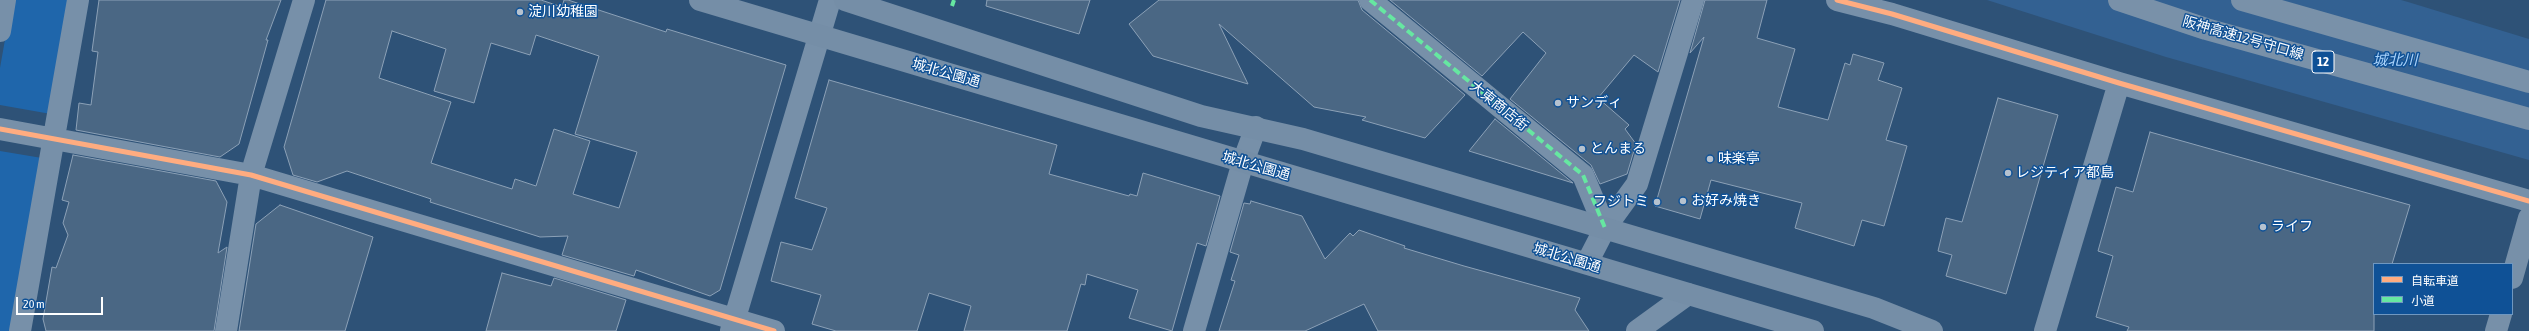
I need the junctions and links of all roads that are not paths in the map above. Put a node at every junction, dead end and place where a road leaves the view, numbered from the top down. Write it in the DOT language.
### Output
graph roads {
  1 [pos="5,0"];
  2 [pos="78,0"];
  3 [pos="304,0"];
  4 [pos="700,0"];
  5 [pos="830,0"];
  6 [pos="845,0"];
  7 [pos="1370,0"];
  8 [pos="1693,0"];
  9 [pos="1837,0"];
  10 [pos="2119,0"];
  11 [pos="2242,0"];
  12 [pos="0,31"];
  13 [pos="819,36"];
  14 [pos="2529,82"];
  15 [pos="2120,83"];
  16 [pos="2529,119"];
  17 [pos="1256,127"];
  18 [pos="0,129"];
  19 [pos="54,140"];
  20 [pos="1243,162"];
  21 [pos="251,175"];
  22 [pos="2529,201"];
  23 [pos="2529,218"];
  24 [pos="1605,228"];
  25 [pos="1587,263"];
  26 [pos="2513,274"];
  27 [pos="1688,294"];
  28 [pos="1751,313"];
  29 [pos="2501,315"];
  30 [pos="732,326"];
  31 [pos="20,331"];
  32 [pos="226,331"];
  33 [pos="774,331"];
  34 [pos="1194,331"];
  35 [pos="1637,331"];
  36 [pos="1769,331"];
  37 [pos="1813,331"];
  38 [pos="1932,331"];
  39 [pos="2045,331"];
  40 [pos="2496,331"];
  1 -- 12 [label="street"];
  2 -- 19 [label="street"];
  3 -- 21 [label="street"];
  4 -- 13 [label="main road, 城北公園通"];
  5 -- 13 [label="street"];
  6 -- 17 [label="main road"];
  7 -- 24 [label="street, 大東商店街"];
  8 -- 24 [label="street"];
  9 -- 15 [label="street"];
  10 -- 16 [label="highway, 阪神高速12号守口線 / 12"];
  11 -- 14 [label="highway"];
  13 -- 20 [label="main road, 城北公園通"];
  13 -- 30 [label="street"];
  15 -- 22 [label="street"];
  15 -- 39 [label="street"];
  17 -- 20 [label="street"];
  17 -- 24 [label="main road"];
  18 -- 19 [label="street"];
  19 -- 21 [label="street"];
  19 -- 31 [label="street"];
  20 -- 25 [label="main road, 城北公園通"];
  20 -- 34 [label="street"];
  21 -- 30 [label="street"];
  21 -- 32 [label="street"];
  23 -- 26 [label="street"];
  24 -- 25 [label="street"];
  24 -- 38 [label="main road"];
  25 -- 27 [label="main road, 城北公園通"];
  27 -- 28 [label="main road, 城北公園通"];
  27 -- 35 [label="street"];
  28 -- 36 [label="street"];
  28 -- 37 [label="main road, 城北公園通"];
  29 -- 40 [label="street"];
  30 -- 33 [label="street"];
}
